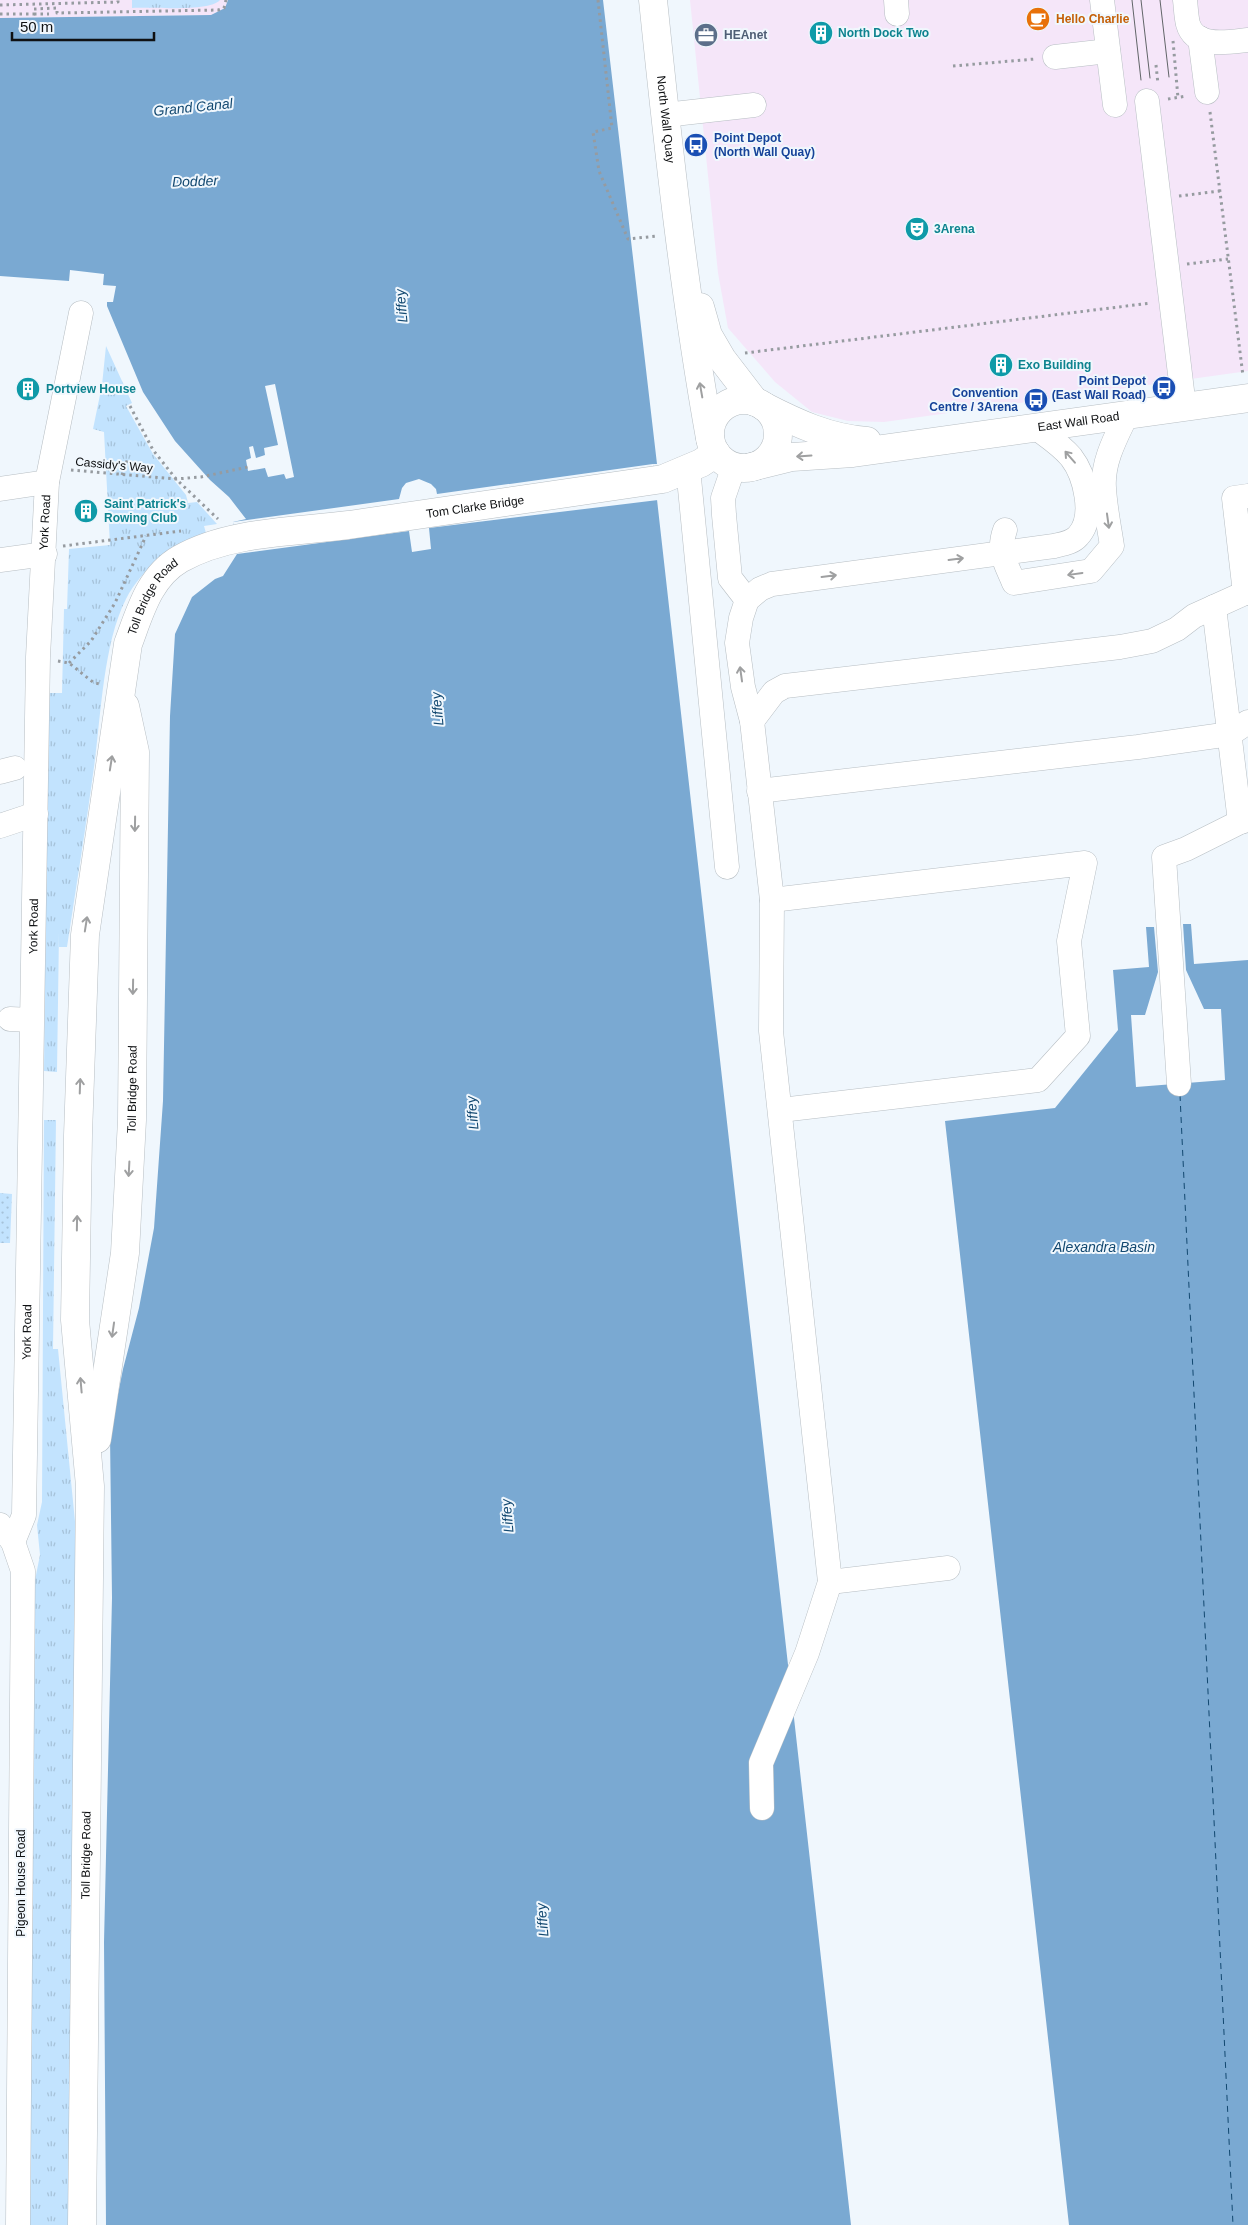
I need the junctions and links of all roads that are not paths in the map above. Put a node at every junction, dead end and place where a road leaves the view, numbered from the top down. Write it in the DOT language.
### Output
graph roads {
  1 [pos="653,0"];
  2 [pos="1102,0"];
  3 [pos="1185,0"];
  4 [pos="1200,38"];
  5 [pos="1248,40"];
  6 [pos="1108,51"];
  7 [pos="1055,57"];
  8 [pos="1207,92"];
  9 [pos="1147,101"];
  10 [pos="1115,105"];
  11 [pos="754,106"];
  12 [pos="665,115"];
  13 [pos="672,237"];
  14 [pos="81,313"];
  15 [pos="1247,398"];
  16 [pos="759,404"];
  17 [pos="1184,407"];
  18 [pos="1127,414"];
  19 [pos="1035,427"];
  20 [pos="908,445"];
  21 [pos="728,456"];
  22 [pos="688,468"];
  23 [pos="49,474"];
  24 [pos="0,489"];
  25 [pos="1248,496"];
  26 [pos="1004,530"];
  27 [pos="224,531"];
  28 [pos="45,550"];
  29 [pos="1002,554"];
  30 [pos="0,560"];
  31 [pos="1247,593"];
  32 [pos="747,600"];
  33 [pos="1214,607"];
  34 [pos="122,690"];
  35 [pos="752,721"];
  36 [pos="1239,728"];
  37 [pos="759,791"];
  38 [pos="32,816"];
  39 [pos="1244,821"];
  40 [pos="0,826"];
  41 [pos="727,867"];
  42 [pos="772,900"];
  43 [pos="1179,1084"];
  44 [pos="780,1110"];
  45 [pos="90,1486"];
  46 [pos="7,1533"];
  47 [pos="948,1568"];
  48 [pos="830,1582"];
  49 [pos="762,1808"];
  50 [pos="18,2225"];
  51 [pos="82,2225"];
  1 -- 12 [label="main road, North Wall Quay"];
  2 -- 6 [label="street"];
  3 -- 4 [label="street"];
  4 -- 5 [label="street"];
  4 -- 8 [label="street"];
  6 -- 7 [label="street"];
  6 -- 10 [label="street"];
  9 -- 17 [label="street"];
  11 -- 12 [label="street"];
  12 -- 13 [label="main road, North Wall Quay"];
  13 -- 16 [label="main road, North Wall Quay"];
  21 -- 13 [label="main road, North Wall Quay, one-way"];
  14 -- 23 [label="street, York Road"];
  15 -- 17 [label="main road, East Wall Road"];
  16 -- 20 [label="main road, East Wall Road"];
  16 -- 21 [label="main road"];
  16 -- 21 [label="main road, North Wall Quay"];
  17 -- 18 [label="main road, East Wall Road"];
  18 -- 19 [label="main road, East Wall Road"];
  18 -- 29 [label="street, one-way"];
  19 -- 20 [label="main road, East Wall Road"];
  29 -- 19 [label="street, one-way"];
  20 -- 21 [label="main road, East Wall Road, one-way"];
  21 -- 22 [label="main road, Tom Clarke Bridge"];
  21 -- 32 [label="street"];
  22 -- 27 [label="main road, Tom Clarke Bridge"];
  22 -- 41 [label="street"];
  23 -- 24 [label="street"];
  23 -- 28 [label="street, York Road"];
  25 -- 31 [label="street"];
  26 -- 29 [label="street"];
  27 -- 34 [label="main road, Toll Bridge Road"];
  28 -- 30 [label="street"];
  28 -- 38 [label="street, York Road"];
  32 -- 29 [label="street, one-way"];
  31 -- 33 [label="street"];
  35 -- 32 [label="street, one-way"];
  33 -- 35 [label="street"];
  33 -- 36 [label="street"];
  45 -- 34 [label="main road, Toll Bridge Road, one-way"];
  34 -- 45 [label="main road, Toll Bridge Road, one-way"];
  35 -- 37 [label="street"];
  36 -- 37 [label="street"];
  36 -- 39 [label="street"];
  37 -- 42 [label="street"];
  38 -- 40 [label="street"];
  38 -- 46 [label="street, York Road"];
  39 -- 43 [label="street"];
  42 -- 44 [label="street"];
  42 -- 44 [label="street"];
  44 -- 48 [label="street"];
  45 -- 51 [label="main road, Toll Bridge Road"];
  46 -- 50 [label="street, Pigeon House Road"];
  47 -- 48 [label="street"];
  48 -- 49 [label="street"];
}
